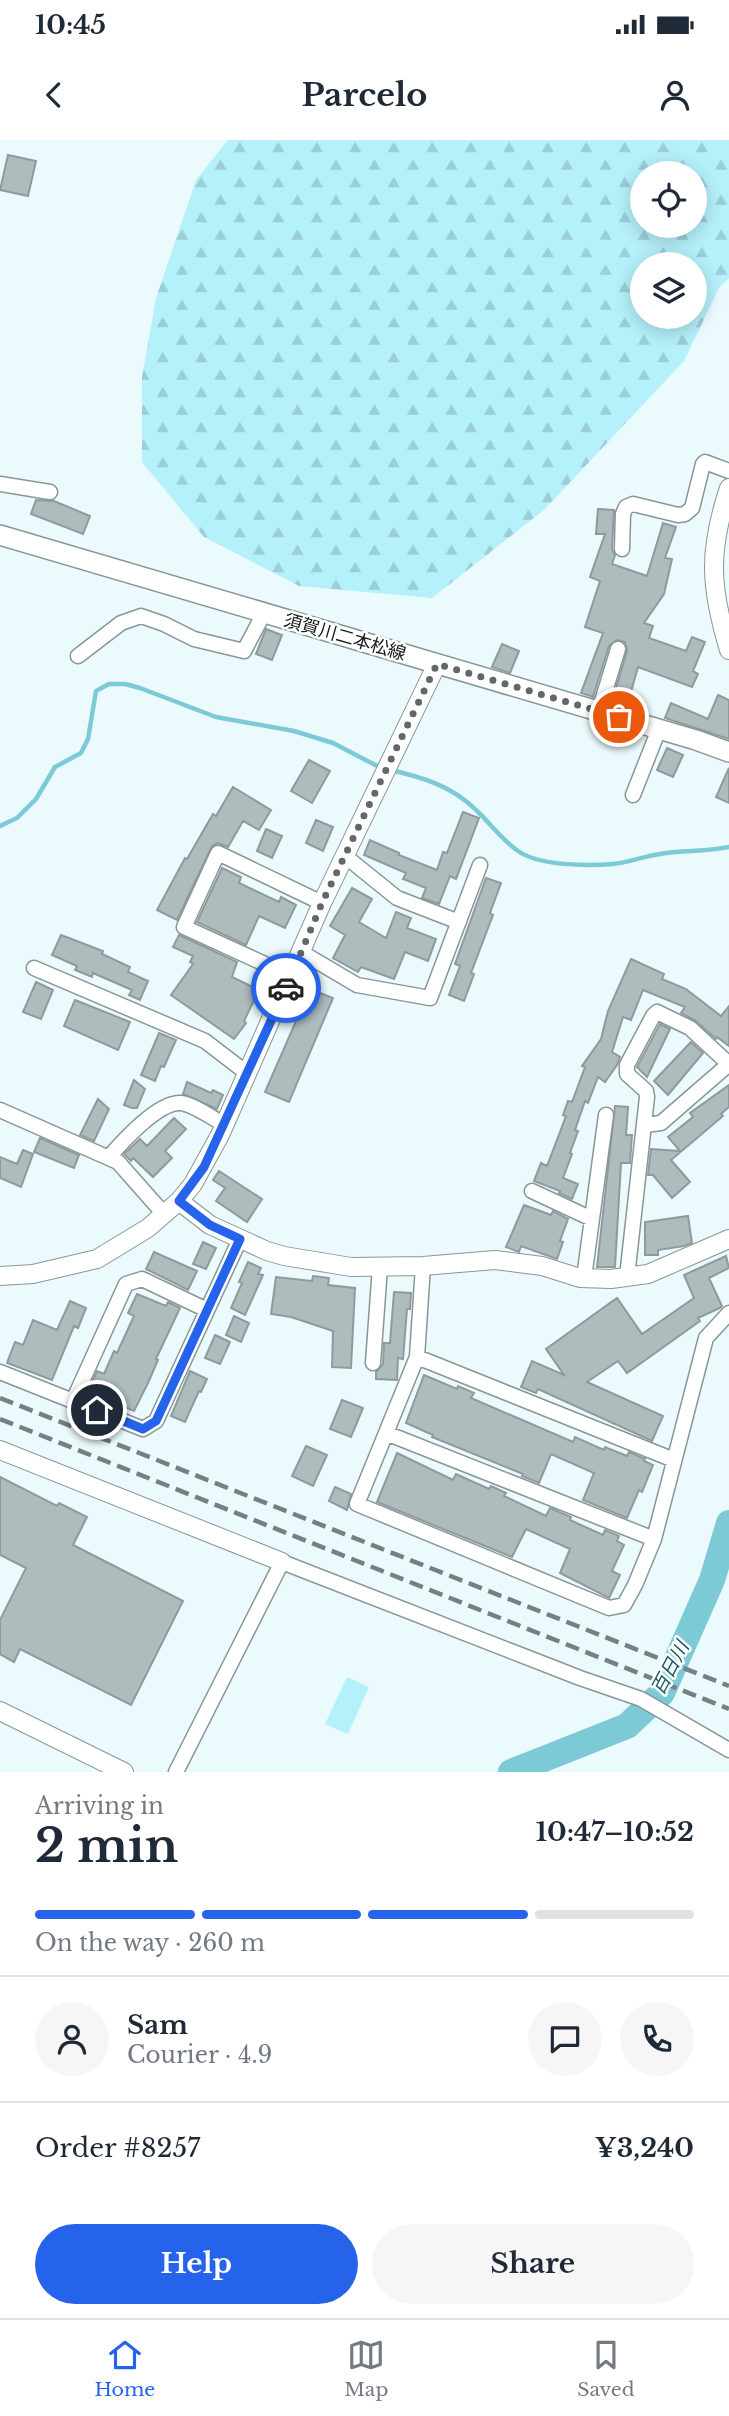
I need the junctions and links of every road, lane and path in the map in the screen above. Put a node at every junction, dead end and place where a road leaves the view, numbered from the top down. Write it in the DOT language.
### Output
graph roads {
  1 [pos="729,471"];
  2 [pos="0,484"];
  3 [pos="729,490"];
  4 [pos="50,492"];
  5 [pos="0,535"];
  6 [pos="622,549"];
  7 [pos="264,613"];
  8 [pos="618,649"];
  9 [pos="729,650"];
  10 [pos="78,656"];
  11 [pos="437,664"];
  12 [pos="599,711"];
  13 [pos="659,729"];
  14 [pos="729,752"];
  15 [pos="633,794"];
  16 [pos="345,856"];
  17 [pos="480,865"];
  18 [pos="322,903"];
  19 [pos="459,922"];
  20 [pos="301,953"];
  21 [pos="34,968"];
  22 [pos="291,976"];
  23 [pos="729,1064"];
  24 [pos="248,1074"];
  25 [pos="0,1110"];
  26 [pos="606,1115"];
  27 [pos="225,1125"];
  28 [pos="645,1125"];
  29 [pos="109,1157"];
  30 [pos="532,1191"];
  31 [pos="179,1201"];
  32 [pos="164,1214"];
  33 [pos="592,1219"];
  34 [pos="240,1239"];
  35 [pos="729,1240"];
  36 [pos="423,1266"];
  37 [pos="380,1268"];
  38 [pos="0,1276"];
  39 [pos="627,1277"];
  40 [pos="583,1278"];
  41 [pos="207,1310"];
  42 [pos="729,1313"];
  43 [pos="417,1357"];
  44 [pos="373,1363"];
  45 [pos="0,1372"];
  46 [pos="73,1401"];
  47 [pos="386,1433"];
  48 [pos="0,1450"];
  49 [pos="674,1460"];
  50 [pos="654,1539"];
  51 [pos="282,1562"];
  52 [pos="0,1711"];
  53 [pos="729,1750"];
  54 [pos="124,1772"];
  55 [pos="176,1772"];
  1 -- 6 [label="street"];
  2 -- 4 [label="street"];
  3 -- 9 [label="street"];
  5 -- 7 [label="main road, 須賀川二本松線"];
  7 -- 10 [label="street"];
  7 -- 11 [label="main road, 須賀川二本松線"];
  8 -- 12 [label="street"];
  11 -- 12 [label="main road, 須賀川二本松線"];
  11 -- 16 [label="street"];
  12 -- 13 [label="main road, 須賀川二本松線"];
  13 -- 14 [label="main road, 須賀川二本松線"];
  13 -- 15 [label="street"];
  16 -- 18 [label="street"];
  16 -- 19 [label="street"];
  17 -- 19 [label="street"];
  18 -- 20 [label="street"];
  18 -- 22 [label="street"];
  19 -- 20 [label="street"];
  20 -- 22 [label="street"];
  21 -- 24 [label="street"];
  22 -- 24 [label="street"];
  23 -- 28 [label="street"];
  23 -- 28 [label="street"];
  24 -- 27 [label="street"];
  25 -- 29 [label="street"];
  26 -- 33 [label="street"];
  27 -- 29 [label="street"];
  27 -- 31 [label="street"];
  28 -- 39 [label="street"];
  29 -- 32 [label="street"];
  30 -- 33 [label="street"];
  31 -- 32 [label="street"];
  31 -- 34 [label="street"];
  32 -- 38 [label="street"];
  33 -- 40 [label="street"];
  34 -- 37 [label="street"];
  34 -- 41 [label="street"];
  35 -- 39 [label="street"];
  36 -- 37 [label="street"];
  36 -- 40 [label="street"];
  36 -- 43 [label="street"];
  37 -- 44 [label="street"];
  39 -- 40 [label="street"];
  41 -- 46 [label="street"];
  41 -- 46 [label="street"];
  42 -- 49 [label="street"];
  43 -- 47 [label="street"];
  43 -- 49 [label="street"];
  45 -- 46 [label="street"];
  47 -- 50 [label="street"];
  47 -- 50 [label="street"];
  48 -- 51 [label="street"];
  49 -- 50 [label="street"];
  51 -- 53 [label="street"];
  51 -- 55 [label="street"];
  52 -- 54 [label="street"];
}
